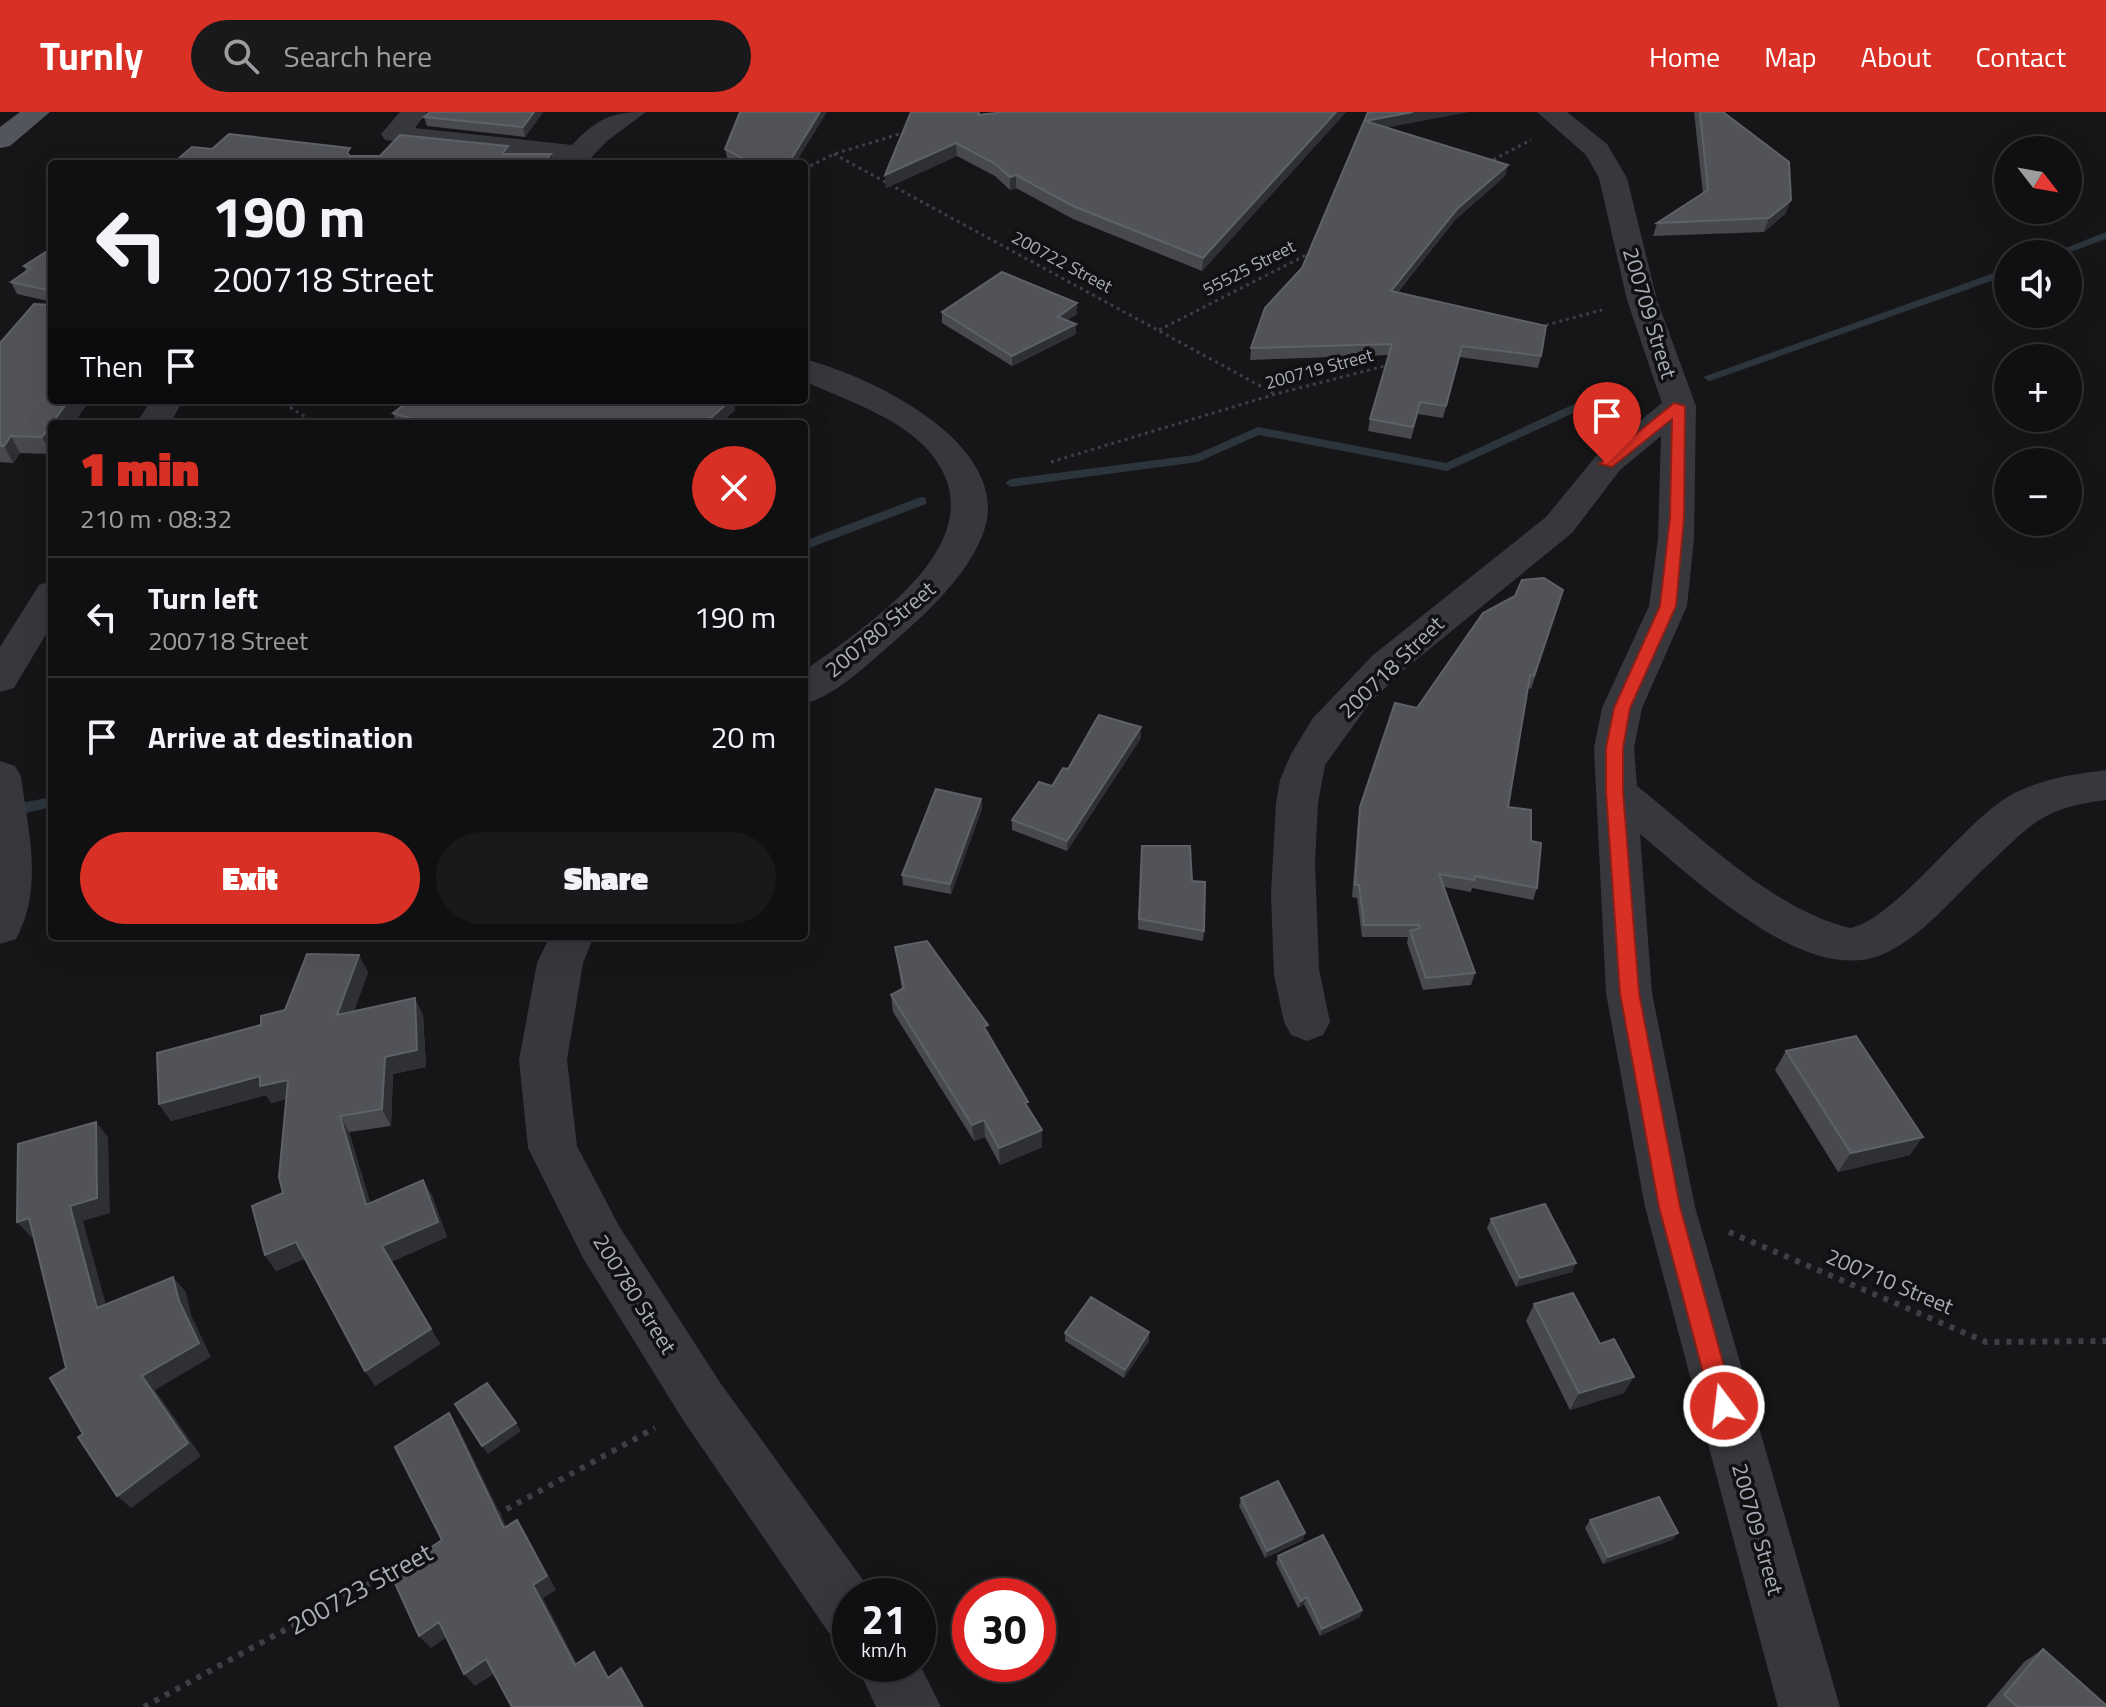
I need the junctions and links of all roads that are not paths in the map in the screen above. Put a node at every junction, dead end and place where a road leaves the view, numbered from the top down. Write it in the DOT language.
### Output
graph roads {
  1 [pos="37,112"];
  2 [pos="414,112"];
  3 [pos="633,112"];
  4 [pos="1558,117"];
  5 [pos="0,140"];
  6 [pos="573,159"];
  7 [pos="808,371"];
  8 [pos="1679,406"];
  9 [pos="48,600"];
  10 [pos="0,679"];
  11 [pos="808,688"];
  12 [pos="0,776"];
  13 [pos="2106,785"];
  14 [pos="1615,791"];
  15 [pos="0,927"];
  16 [pos="570,940"];
  17 [pos="1307,1022"];
  18 [pos="832,1586"];
  19 [pos="896,1682"];
  20 [pos="910,1707"];
  21 [pos="1809,1707"];
  1 -- 5 [label="main road"];
  2 -- 6 [label="street"];
  3 -- 6 [label="street"];
  4 -- 8 [label="street, 200709 Street"];
  7 -- 11 [label="street, 200780 Street"];
  8 -- 14 [label="street, 200709 Street"];
  8 -- 17 [label="street, 200718 Street"];
  9 -- 10 [label="street"];
  12 -- 15 [label="street"];
  13 -- 14 [label="street"];
  14 -- 21 [label="street, 200709 Street"];
  16 -- 18 [label="street, 200780 Street"];
  19 -- 20 [label="street"];
}
